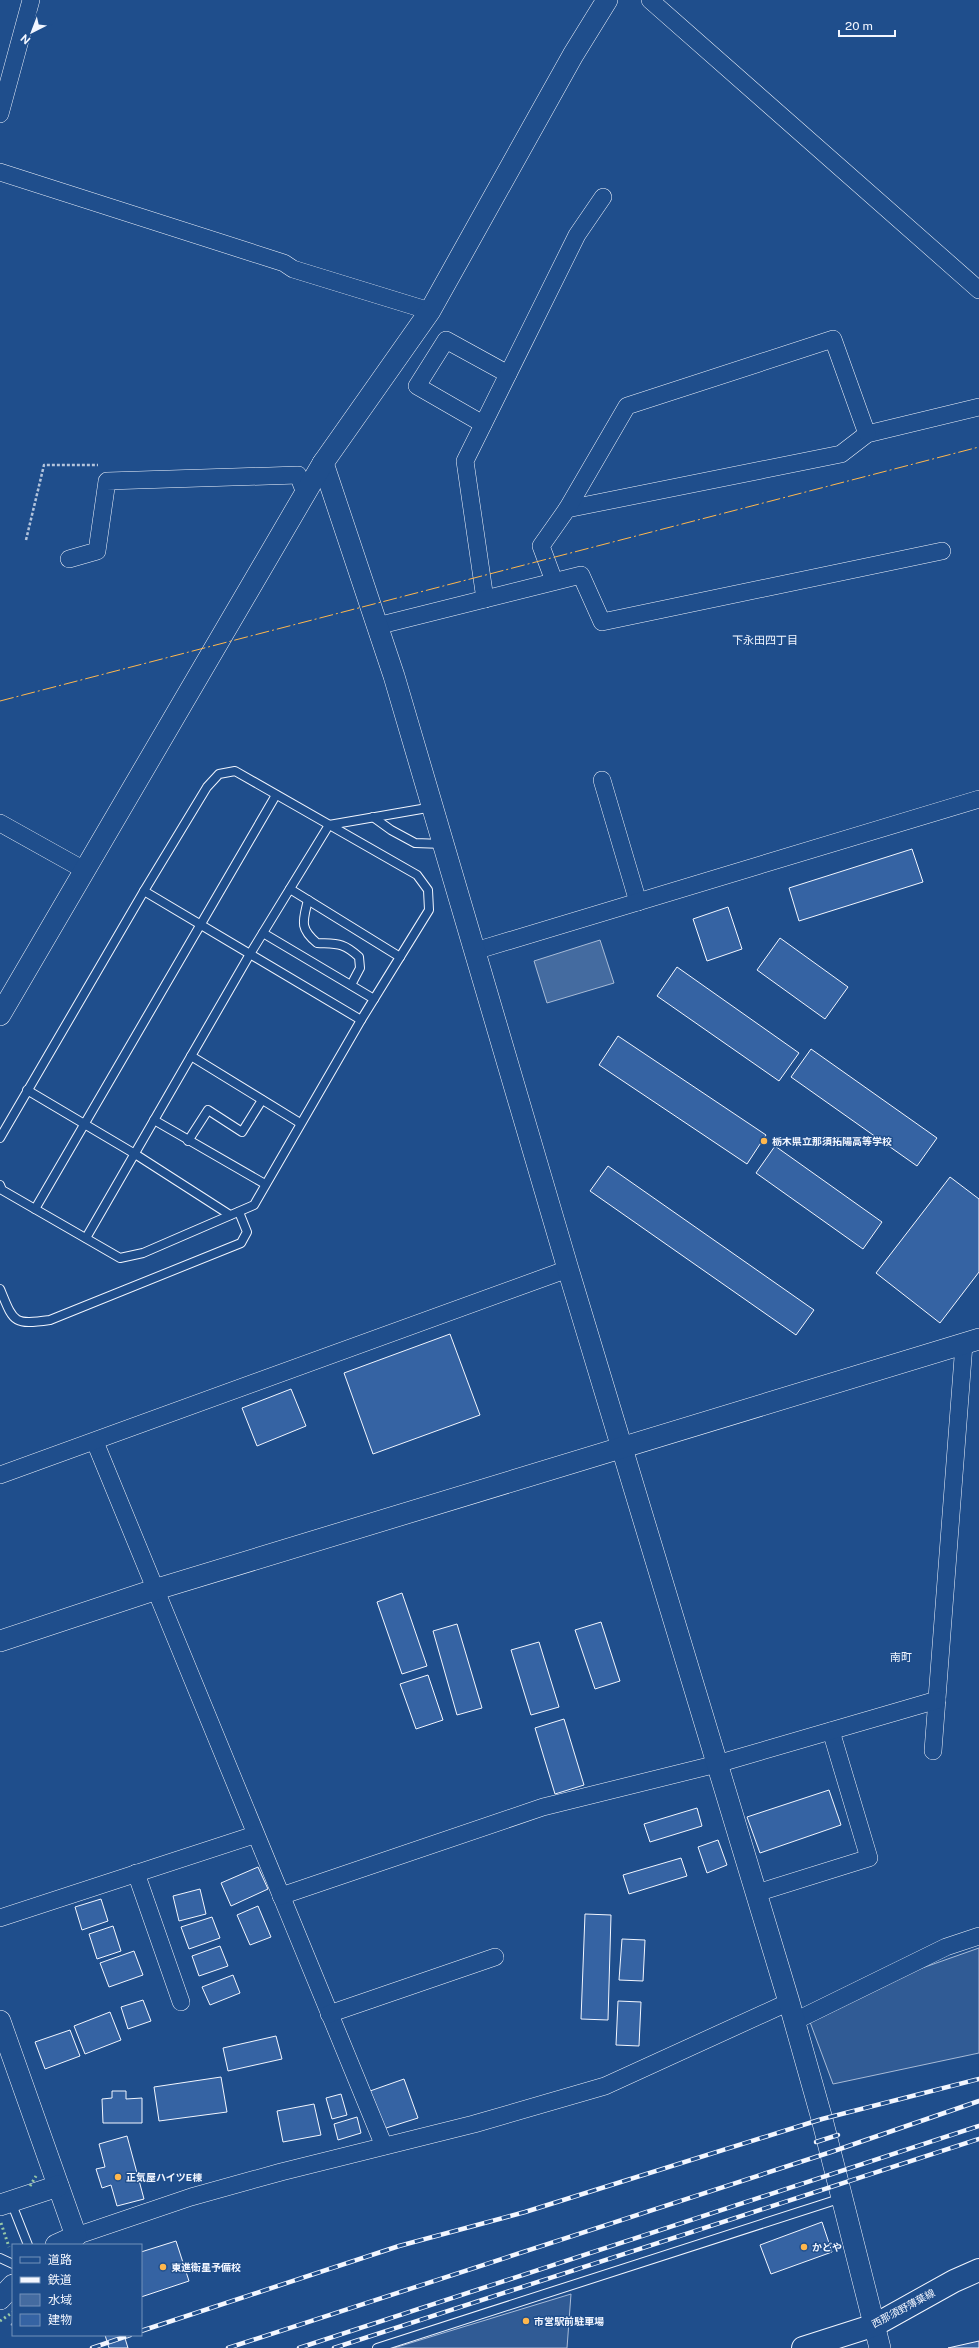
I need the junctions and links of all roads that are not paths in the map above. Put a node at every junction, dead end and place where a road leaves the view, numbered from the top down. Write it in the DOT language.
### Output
graph roads {
  1 [pos="31,0"];
  2 [pos="607,0"];
  3 [pos="650,0"];
  4 [pos="0,112"];
  5 [pos="0,172"];
  6 [pos="603,197"];
  7 [pos="979,290"];
  8 [pos="430,311"];
  9 [pos="508,374"];
  10 [pos="979,407"];
  11 [pos="483,424"];
  12 [pos="867,434"];
  13 [pos="323,464"];
  14 [pos="305,494"];
  15 [pos="567,508"];
  16 [pos="942,551"];
  17 [pos="69,559"];
  18 [pos="554,581"];
  19 [pos="485,599"];
  20 [pos="377,626"];
  21 [pos="602,780"];
  22 [pos="276,795"];
  23 [pos="979,799"];
  24 [pos="433,808"];
  25 [pos="374,817"];
  26 [pos="0,823"];
  27 [pos="329,825"];
  28 [pos="444,844"];
  29 [pos="86,871"];
  30 [pos="290,889"];
  31 [pos="144,891"];
  32 [pos="308,900"];
  33 [pos="638,902"];
  34 [pos="202,925"];
  35 [pos="263,933"];
  36 [pos="475,951"];
  37 [pos="250,954"];
  38 [pos="400,956"];
  39 [pos="352,985"];
  40 [pos="374,999"];
  41 [pos="0,1015"];
  42 [pos="361,1020"];
  43 [pos="191,1056"];
  44 [pos="27,1090"];
  45 [pos="262,1100"];
  46 [pos="154,1120"];
  47 [pos="300,1124"];
  48 [pos="84,1125"];
  49 [pos="0,1138"];
  50 [pos="188,1141"];
  51 [pos="135,1154"];
  52 [pos="265,1184"];
  53 [pos="1,1191"];
  54 [pos="35,1209"];
  55 [pos="238,1212"];
  56 [pos="230,1215"];
  57 [pos="86,1238"];
  58 [pos="568,1268"];
  59 [pos="0,1289"];
  60 [pos="972,1342"];
  61 [pos="95,1442"];
  62 [pos="624,1449"];
  63 [pos="0,1475"];
  64 [pos="157,1589"];
  65 [pos="0,1641"];
  66 [pos="937,1700"];
  67 [pos="831,1730"];
  68 [pos="933,1751"];
  69 [pos="717,1764"];
  70 [pos="254,1834"];
  71 [pos="136,1873"];
  72 [pos="757,1893"];
  73 [pos="281,1896"];
  74 [pos="0,1918"];
  75 [pos="979,1936"];
  76 [pos="495,1957"];
  77 [pos="181,2002"];
  78 [pos="792,2011"];
  79 [pos="328,2014"];
  80 [pos="0,2021"];
  81 [pos="384,2146"];
  82 [pos="58,2186"];
  83 [pos="843,2198"];
  84 [pos="6,2203"];
  85 [pos="76,2236"];
  86 [pos="27,2244"];
  87 [pos="58,2244"];
  88 [pos="0,2258"];
  89 [pos="12,2264"];
  90 [pos="979,2270"];
  91 [pos="12,2286"];
  92 [pos="0,2299"];
  93 [pos="875,2325"];
  94 [pos="377,2348"];
  95 [pos="803,2348"];
  96 [pos="880,2348"];
  1 -- 4 [label="street"];
  2 -- 8 [label="street"];
  3 -- 7 [label="street"];
  5 -- 8 [label="street"];
  6 -- 9 [label="street"];
  8 -- 13 [label="street"];
  9 -- 11 [label="street"];
  9 -- 11 [label="street"];
  10 -- 12 [label="street"];
  11 -- 19 [label="street"];
  12 -- 15 [label="street"];
  12 -- 15 [label="street"];
  13 -- 14 [label="street"];
  13 -- 20 [label="street"];
  14 -- 17 [label="street"];
  14 -- 29 [label="street"];
  15 -- 18 [label="street"];
  16 -- 18 [label="street"];
  18 -- 19 [label="street"];
  19 -- 20 [label="street"];
  20 -- 24 [label="street"];
  21 -- 33 [label="street"];
  22 -- 27 [label="lane"];
  22 -- 31 [label="lane"];
  22 -- 34 [label="lane"];
  23 -- 33 [label="street"];
  24 -- 25 [label="lane"];
  24 -- 28 [label="street"];
  25 -- 27 [label="lane"];
  25 -- 28 [label="lane"];
  26 -- 29 [label="street"];
  27 -- 30 [label="lane"];
  27 -- 38 [label="lane"];
  28 -- 36 [label="street"];
  29 -- 41 [label="street"];
  30 -- 32 [label="lane"];
  30 -- 35 [label="lane"];
  31 -- 34 [label="lane"];
  31 -- 44 [label="lane"];
  32 -- 38 [label="lane"];
  32 -- 39 [label="lane"];
  33 -- 36 [label="street"];
  34 -- 37 [label="lane"];
  34 -- 48 [label="lane"];
  35 -- 37 [label="lane"];
  35 -- 39 [label="lane"];
  36 -- 58 [label="street"];
  37 -- 42 [label="lane"];
  37 -- 43 [label="lane"];
  38 -- 40 [label="lane"];
  39 -- 40 [label="lane"];
  40 -- 42 [label="lane"];
  42 -- 47 [label="lane"];
  43 -- 45 [label="lane"];
  43 -- 46 [label="lane"];
  44 -- 48 [label="lane"];
  44 -- 49 [label="lane"];
  45 -- 47 [label="lane"];
  45 -- 50 [label="lane"];
  46 -- 50 [label="lane"];
  46 -- 51 [label="lane"];
  47 -- 52 [label="lane"];
  48 -- 51 [label="lane"];
  48 -- 54 [label="lane"];
  50 -- 52 [label="lane"];
  51 -- 56 [label="lane"];
  51 -- 57 [label="lane"];
  52 -- 55 [label="lane"];
  53 -- 54 [label="lane"];
  54 -- 57 [label="lane"];
  55 -- 56 [label="lane"];
  55 -- 59 [label="lane"];
  56 -- 57 [label="lane"];
  58 -- 61 [label="street"];
  58 -- 62 [label="street"];
  60 -- 62 [label="street"];
  60 -- 66 [label="street"];
  61 -- 63 [label="street"];
  61 -- 64 [label="street"];
  62 -- 64 [label="street"];
  62 -- 69 [label="street"];
  64 -- 65 [label="street"];
  64 -- 70 [label="street"];
  66 -- 67 [label="street"];
  66 -- 68 [label="street"];
  67 -- 69 [label="street"];
  67 -- 72 [label="street"];
  69 -- 72 [label="street"];
  69 -- 73 [label="street"];
  70 -- 71 [label="street"];
  70 -- 73 [label="street"];
  71 -- 74 [label="street"];
  71 -- 77 [label="street"];
  72 -- 78 [label="street"];
  73 -- 79 [label="street"];
  75 -- 78 [label="street"];
  76 -- 79 [label="street"];
  78 -- 81 [label="street"];
  78 -- 83 [label="street"];
  79 -- 81 [label="street"];
  80 -- 82 [label="street"];
  81 -- 85 [label="street"];
  82 -- 84 [label="street"];
  82 -- 85 [label="street"];
  83 -- 93 [label="street"];
  83 -- 94 [label="lane"];
  84 -- 86 [label="lane"];
  85 -- 87 [label="street"];
  88 -- 89 [label="lane"];
  90 -- 93 [label="main road, 西那須野薄葉線"];
  91 -- 92 [label="street"];
  93 -- 95 [label="main road, 西那須野薄葉線"];
  93 -- 96 [label="street"];
}
